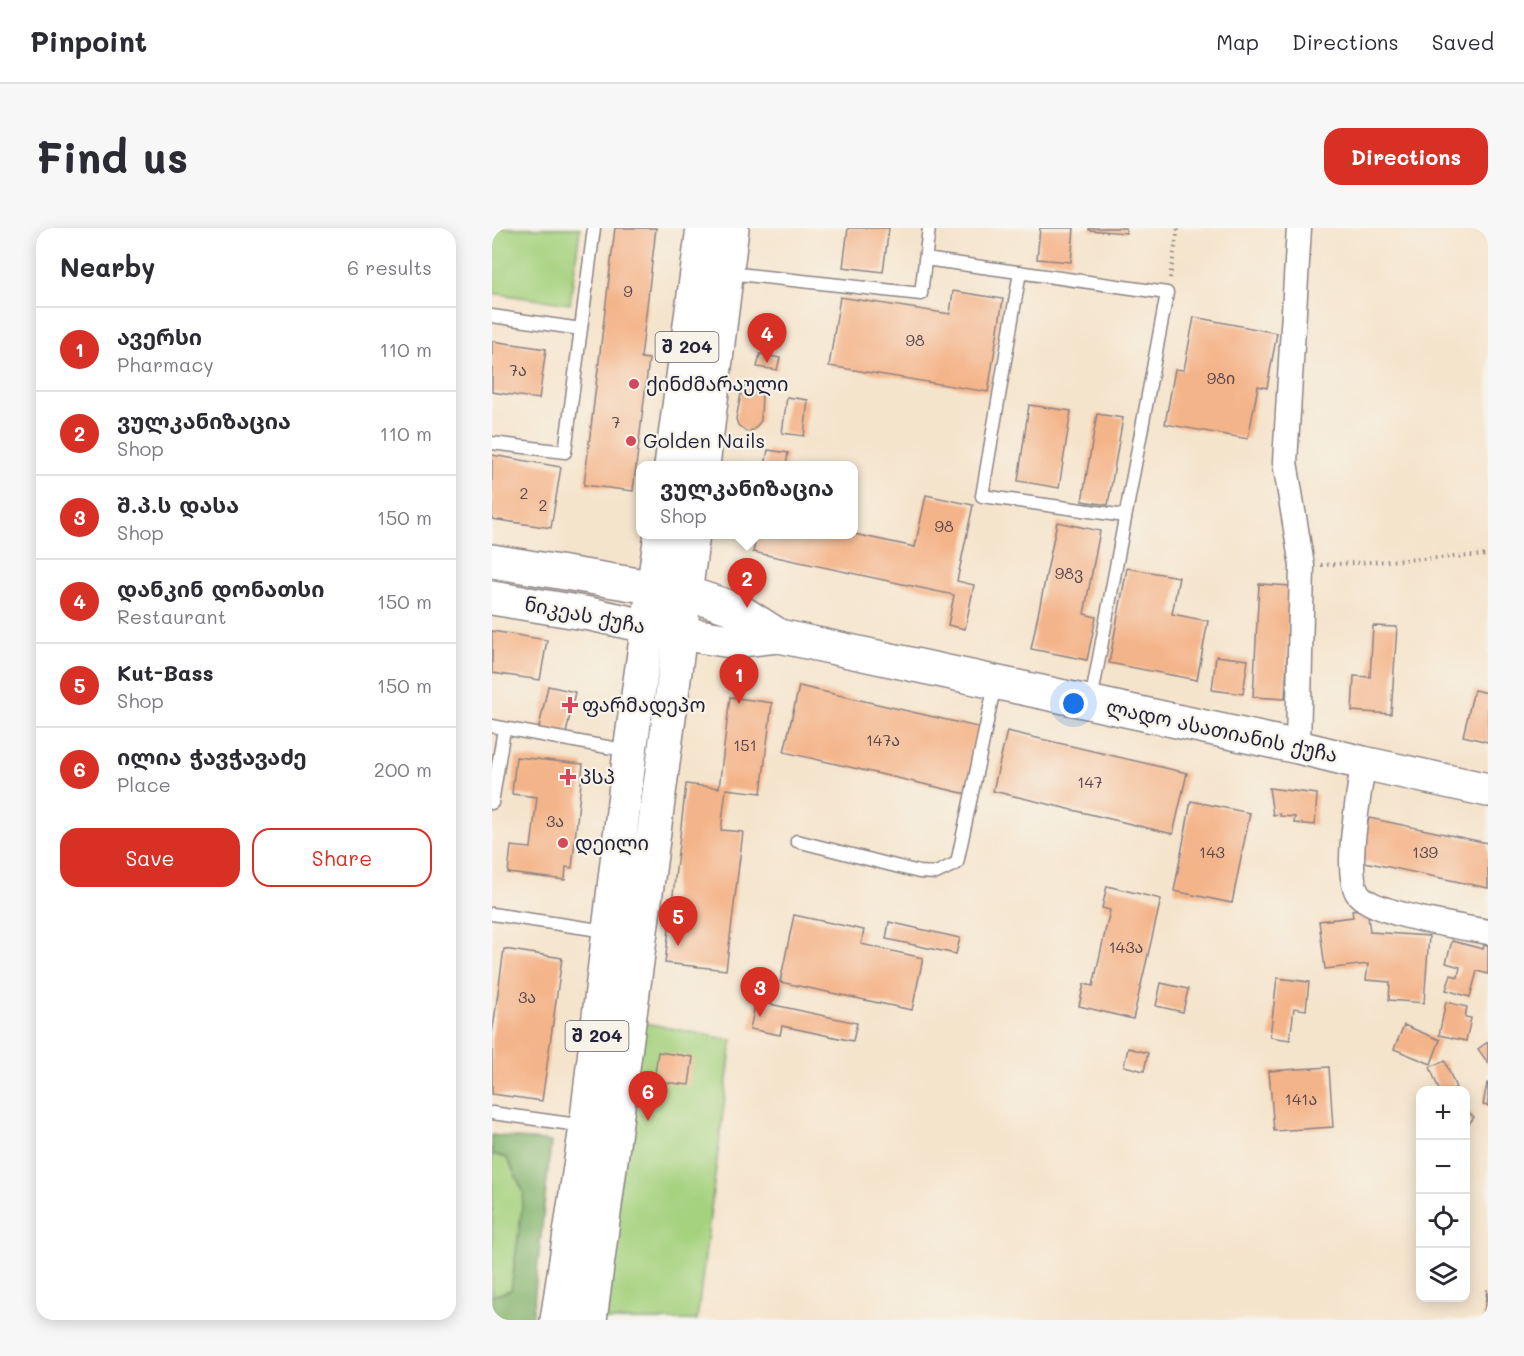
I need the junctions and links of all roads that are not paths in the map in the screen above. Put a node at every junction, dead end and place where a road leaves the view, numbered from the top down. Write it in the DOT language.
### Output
graph roads {
  1 [pos="594,228"];
  2 [pos="703,228"];
  3 [pos="732,228"];
  4 [pos="929,228"];
  5 [pos="1299,228"];
  6 [pos="925,259"];
  7 [pos="727,272"];
  8 [pos="1020,272"];
  9 [pos="492,316"];
  10 [pos="581,329"];
  11 [pos="492,443"];
  12 [pos="671,461"];
  13 [pos="703,461"];
  14 [pos="1125,516"];
  15 [pos="660,539"];
  16 [pos="692,539"];
  17 [pos="492,561"];
  18 [pos="653,588"];
  19 [pos="686,593"];
  20 [pos="492,598"];
  21 [pos="647,627"];
  22 [pos="679,633"];
  23 [pos="779,636"];
  24 [pos="995,682"];
  25 [pos="1090,702"];
  26 [pos="498,728"];
  27 [pos="1298,747"];
  28 [pos="630,751"];
  29 [pos="1363,763"];
  30 [pos="1488,790"];
  31 [pos="492,803"];
  32 [pos="797,841"];
  33 [pos="492,914"];
  34 [pos="610,932"];
  35 [pos="1488,932"];
  36 [pos="492,1113"];
  37 [pos="586,1126"];
  38 [pos="556,1320"];
  39 [pos="590,1320"];
  1 -- 10 [label="lane"];
  2 -- 12 [label="main road, შ 204"];
  3 -- 7 [label="main road, შ 204"];
  4 -- 6 [label="lane"];
  5 -- 27 [label="street"];
  6 -- 7 [label="lane"];
  6 -- 8 [label="lane"];
  7 -- 13 [label="main road, შ 204"];
  8 -- 14 [label="lane"];
  8 -- 14 [label="lane"];
  9 -- 10 [label="lane"];
  10 -- 11 [label="lane"];
  14 -- 25 [label="lane"];
  15 -- 18 [label="main road, შ 204"];
  16 -- 19 [label="main road, შ 204"];
  17 -- 18 [label="main road, ნიკეას ქუჩა"];
  18 -- 19 [label="main road, ნიკეას ქუჩა"];
  18 -- 21 [label="main road, შ 204"];
  19 -- 22 [label="main road, შ 204"];
  19 -- 23 [label="main road, ლადო ასათიანის ქუჩა"];
  20 -- 21 [label="main road, ნიკეას ქუჩა"];
  21 -- 22 [label="main road, ნიკეას ქუჩა"];
  21 -- 28 [label="main road, შ 204"];
  22 -- 23 [label="main road, ლადო ასათიანის ქუჩა"];
  22 -- 39 [label="main road, შ 204"];
  23 -- 24 [label="main road, ლადო ასათიანის ქუჩა"];
  24 -- 25 [label="main road, ლადო ასათიანის ქუჩა"];
  24 -- 32 [label="lane"];
  25 -- 27 [label="main road, ლადო ასათიანის ქუჩა"];
  26 -- 28 [label="lane"];
  26 -- 31 [label="lane"];
  27 -- 29 [label="main road, ლადო ასათიანის ქუჩა"];
  28 -- 34 [label="main road, შ 204"];
  29 -- 30 [label="main road, ლადო ასათიანის ქუჩა"];
  29 -- 35 [label="street"];
  33 -- 34 [label="lane"];
  34 -- 37 [label="main road, შ 204"];
  36 -- 37 [label="lane"];
  37 -- 38 [label="main road, შ 204"];
}
